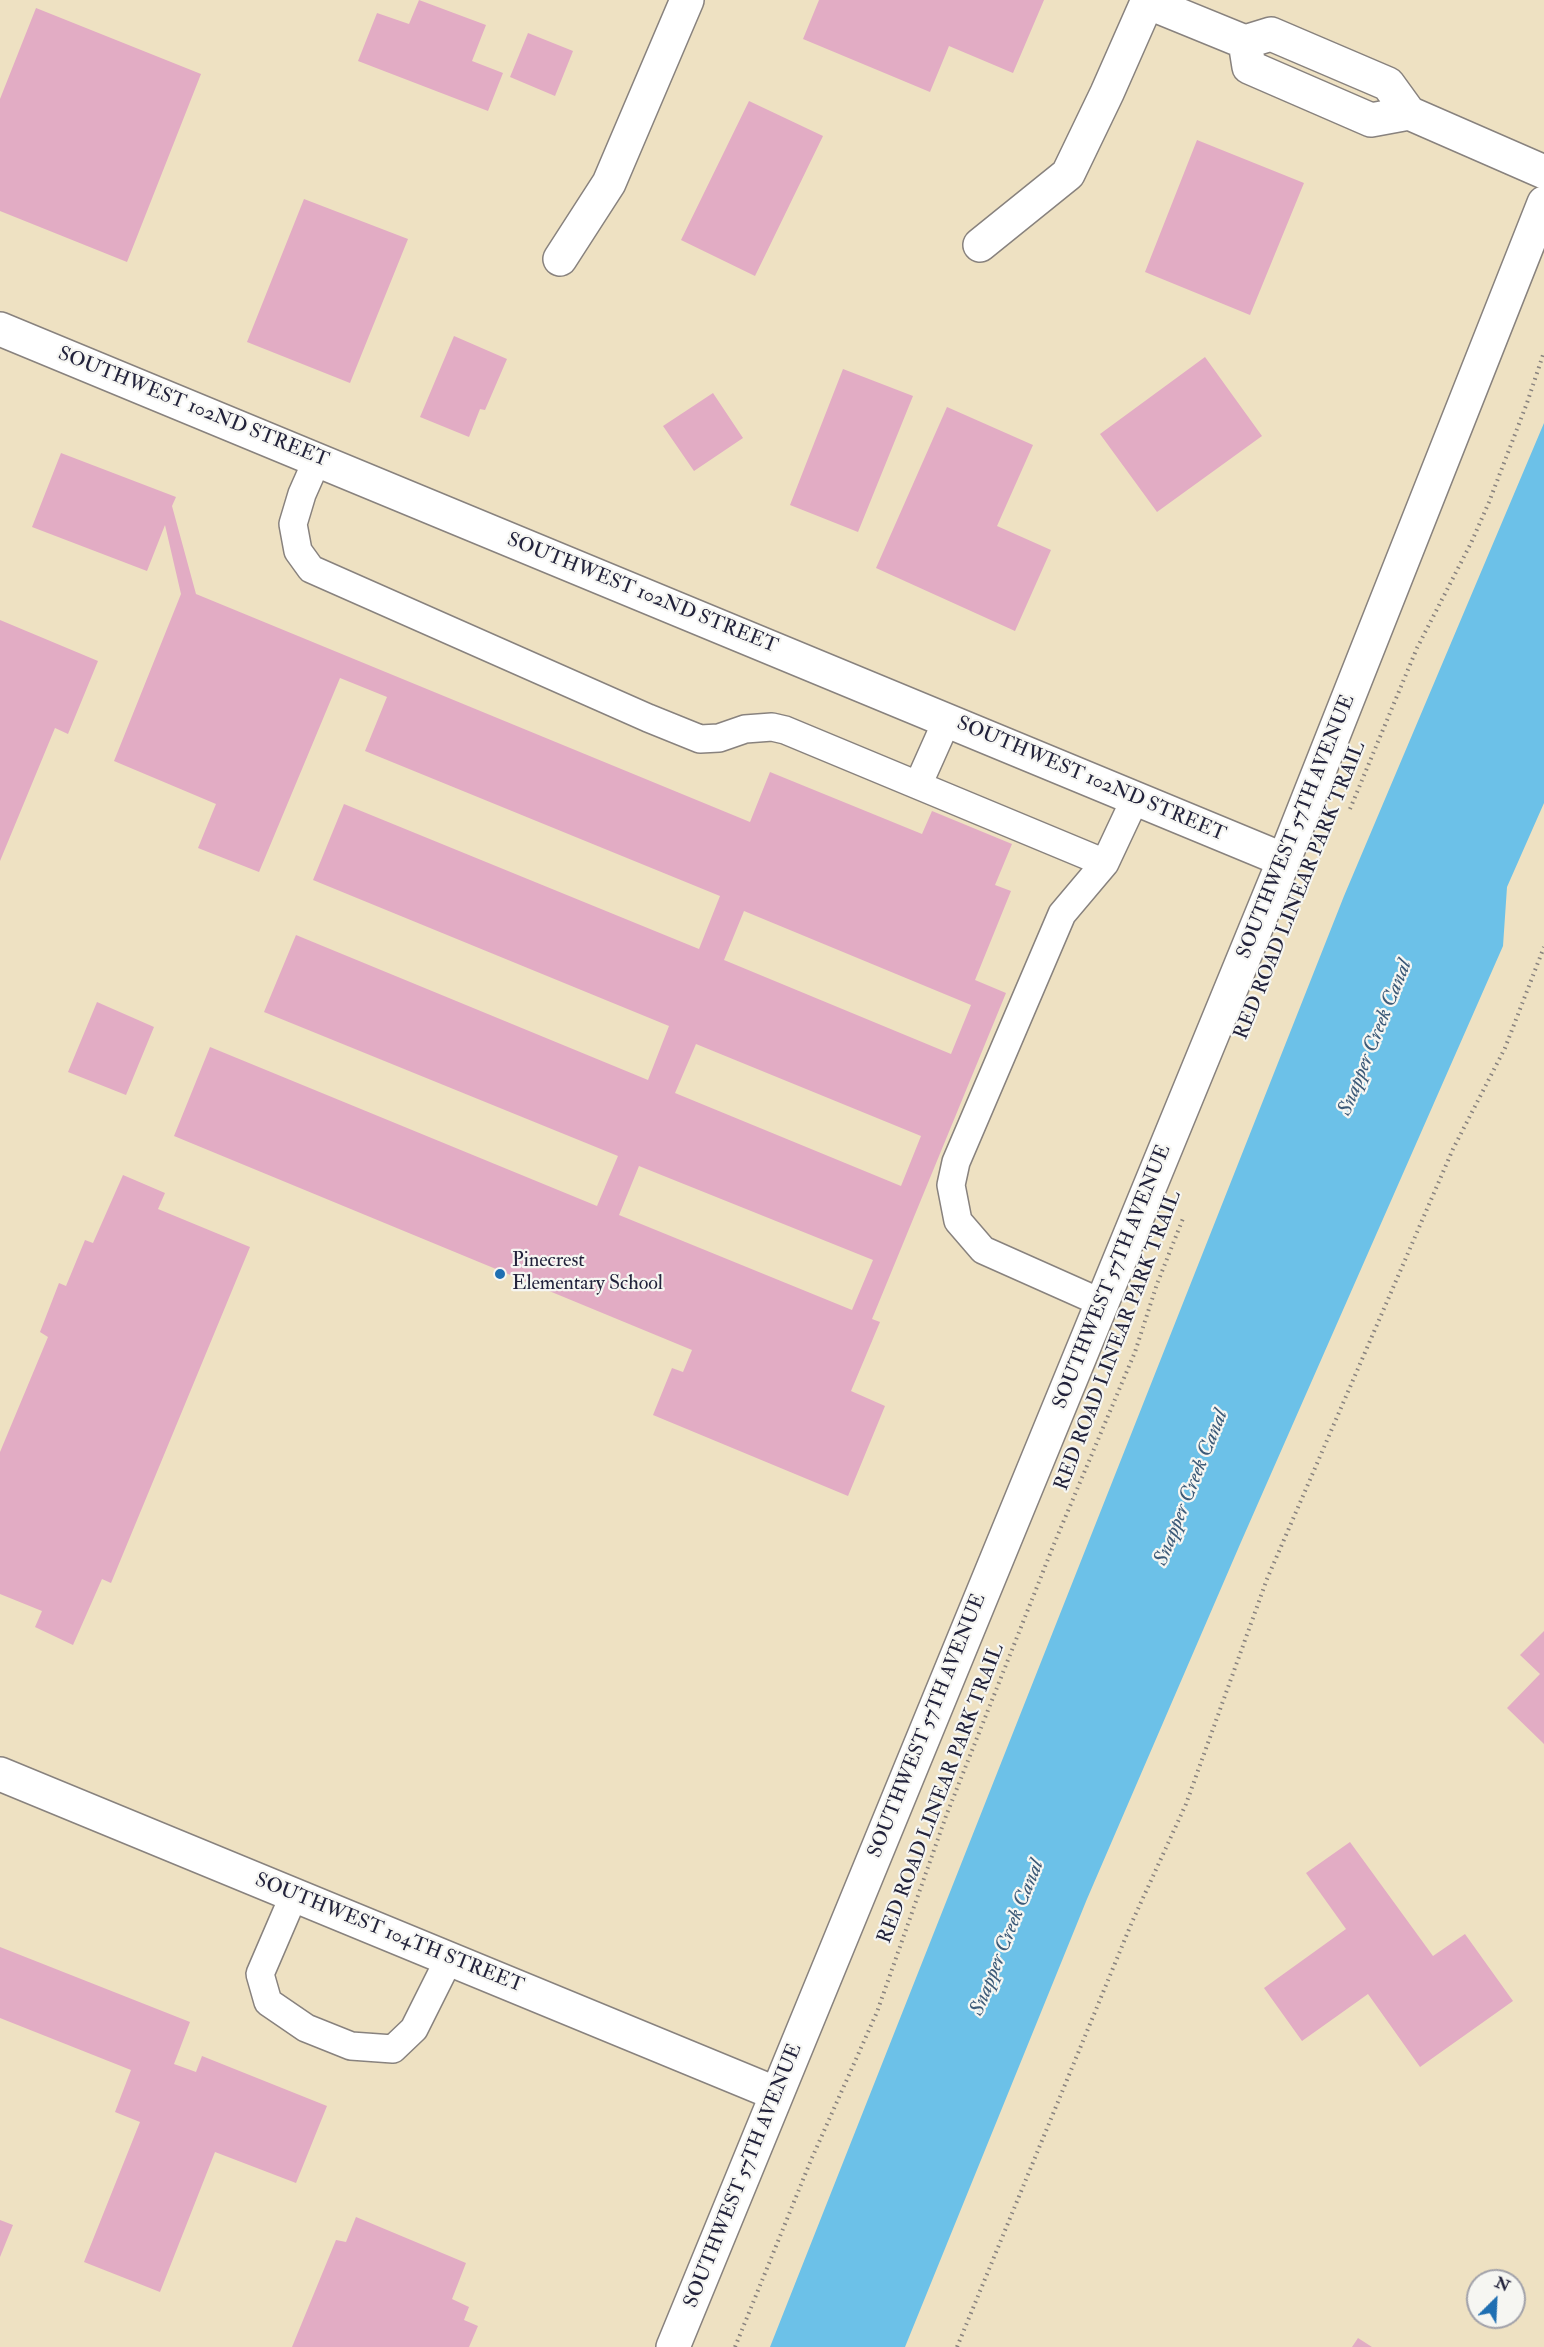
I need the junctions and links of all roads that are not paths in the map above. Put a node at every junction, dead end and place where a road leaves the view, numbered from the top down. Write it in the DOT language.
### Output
graph roads {
  1 [pos="687,0"];
  2 [pos="1148,1"];
  3 [pos="1544,172"];
  4 [pos="1544,203"];
  5 [pos="980,245"];
  6 [pos="560,259"];
  7 [pos="0,329"];
  8 [pos="317,460"];
  9 [pos="947,720"];
  10 [pos="918,785"];
  11 [pos="1135,798"];
  12 [pos="1284,860"];
  13 [pos="1105,863"];
  14 [pos="1102,1303"];
  15 [pos="0,1774"];
  16 [pos="294,1895"];
  17 [pos="449,1959"];
  18 [pos="777,2094"];
  19 [pos="674,2347"];
  1 -- 6 [label="street"];
  2 -- 3 [label="street"];
  2 -- 5 [label="street"];
  4 -- 12 [label="street, SOUTHWEST 57TH AVENUE"];
  7 -- 8 [label="street, SOUTHWEST 102ND STREET"];
  8 -- 9 [label="street, SOUTHWEST 102ND STREET"];
  8 -- 10 [label="lane"];
  9 -- 10 [label="lane"];
  9 -- 11 [label="street, SOUTHWEST 102ND STREET"];
  10 -- 13 [label="lane"];
  11 -- 12 [label="street, SOUTHWEST 102ND STREET"];
  11 -- 13 [label="lane"];
  12 -- 14 [label="street, SOUTHWEST 57TH AVENUE"];
  13 -- 14 [label="lane"];
  14 -- 18 [label="street, SOUTHWEST 57TH AVENUE"];
  15 -- 16 [label="street, SOUTHWEST 104TH STREET"];
  16 -- 17 [label="street, SOUTHWEST 104TH STREET"];
  16 -- 17 [label="lane"];
  17 -- 18 [label="street, SOUTHWEST 104TH STREET"];
  18 -- 19 [label="street, SOUTHWEST 57TH AVENUE"];
}
